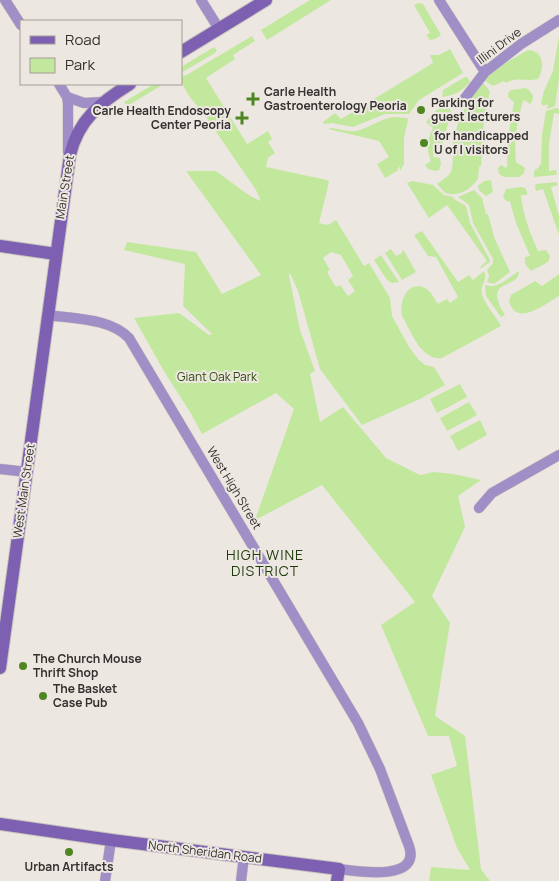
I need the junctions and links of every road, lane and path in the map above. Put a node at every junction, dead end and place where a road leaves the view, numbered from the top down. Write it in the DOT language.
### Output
graph roads {
  1 [pos="5,0"];
  2 [pos="200,0"];
  3 [pos="266,0"];
  4 [pos="439,0"];
  5 [pos="559,20"];
  6 [pos="20,23"];
  7 [pos="219,29"];
  8 [pos="182,51"];
  9 [pos="485,72"];
  10 [pos="60,85"];
  11 [pos="128,85"];
  12 [pos="67,97"];
  13 [pos="102,102"];
  14 [pos="462,102"];
  15 [pos="68,166"];
  16 [pos="0,246"];
  17 [pos="56,254"];
  18 [pos="48,315"];
  19 [pos="559,456"];
  20 [pos="0,469"];
  21 [pos="26,472"];
  22 [pos="479,508"];
  23 [pos="0,661"];
  24 [pos="0,824"];
  25 [pos="110,840"];
  26 [pos="244,856"];
  27 [pos="408,866"];
  28 [pos="338,875"];
  29 [pos="105,881"];
  30 [pos="241,881"];
  1 -- 6 [label="street"];
  2 -- 7 [label="street"];
  3 -- 7 [label="main road"];
  4 -- 9 [label="street"];
  5 -- 9 [label="street, Illini Drive"];
  7 -- 8 [label="main road"];
  9 -- 14 [label="street, Illini Drive"];
  10 -- 12 [label="street"];
  11 -- 13 [label="main road, Main Street"];
  12 -- 13 [label="street"];
  12 -- 15 [label="street"];
  13 -- 15 [label="main road, Main Street"];
  15 -- 17 [label="main road, Main Street"];
  16 -- 17 [label="main road"];
  17 -- 18 [label="main road, Main Street"];
  18 -- 21 [label="main road, West Main Street"];
  18 -- 27 [label="street, West High Street"];
  19 -- 22 [label="street"];
  20 -- 21 [label="street"];
  21 -- 23 [label="main road, West Main Street"];
  24 -- 25 [label="main road, North Sheridan Road"];
  25 -- 26 [label="main road, North Sheridan Road"];
  25 -- 29 [label="street"];
  26 -- 28 [label="main road, North Sheridan Road"];
  26 -- 30 [label="street"];
  27 -- 28 [label="street, North Sheridan Road"];
}
